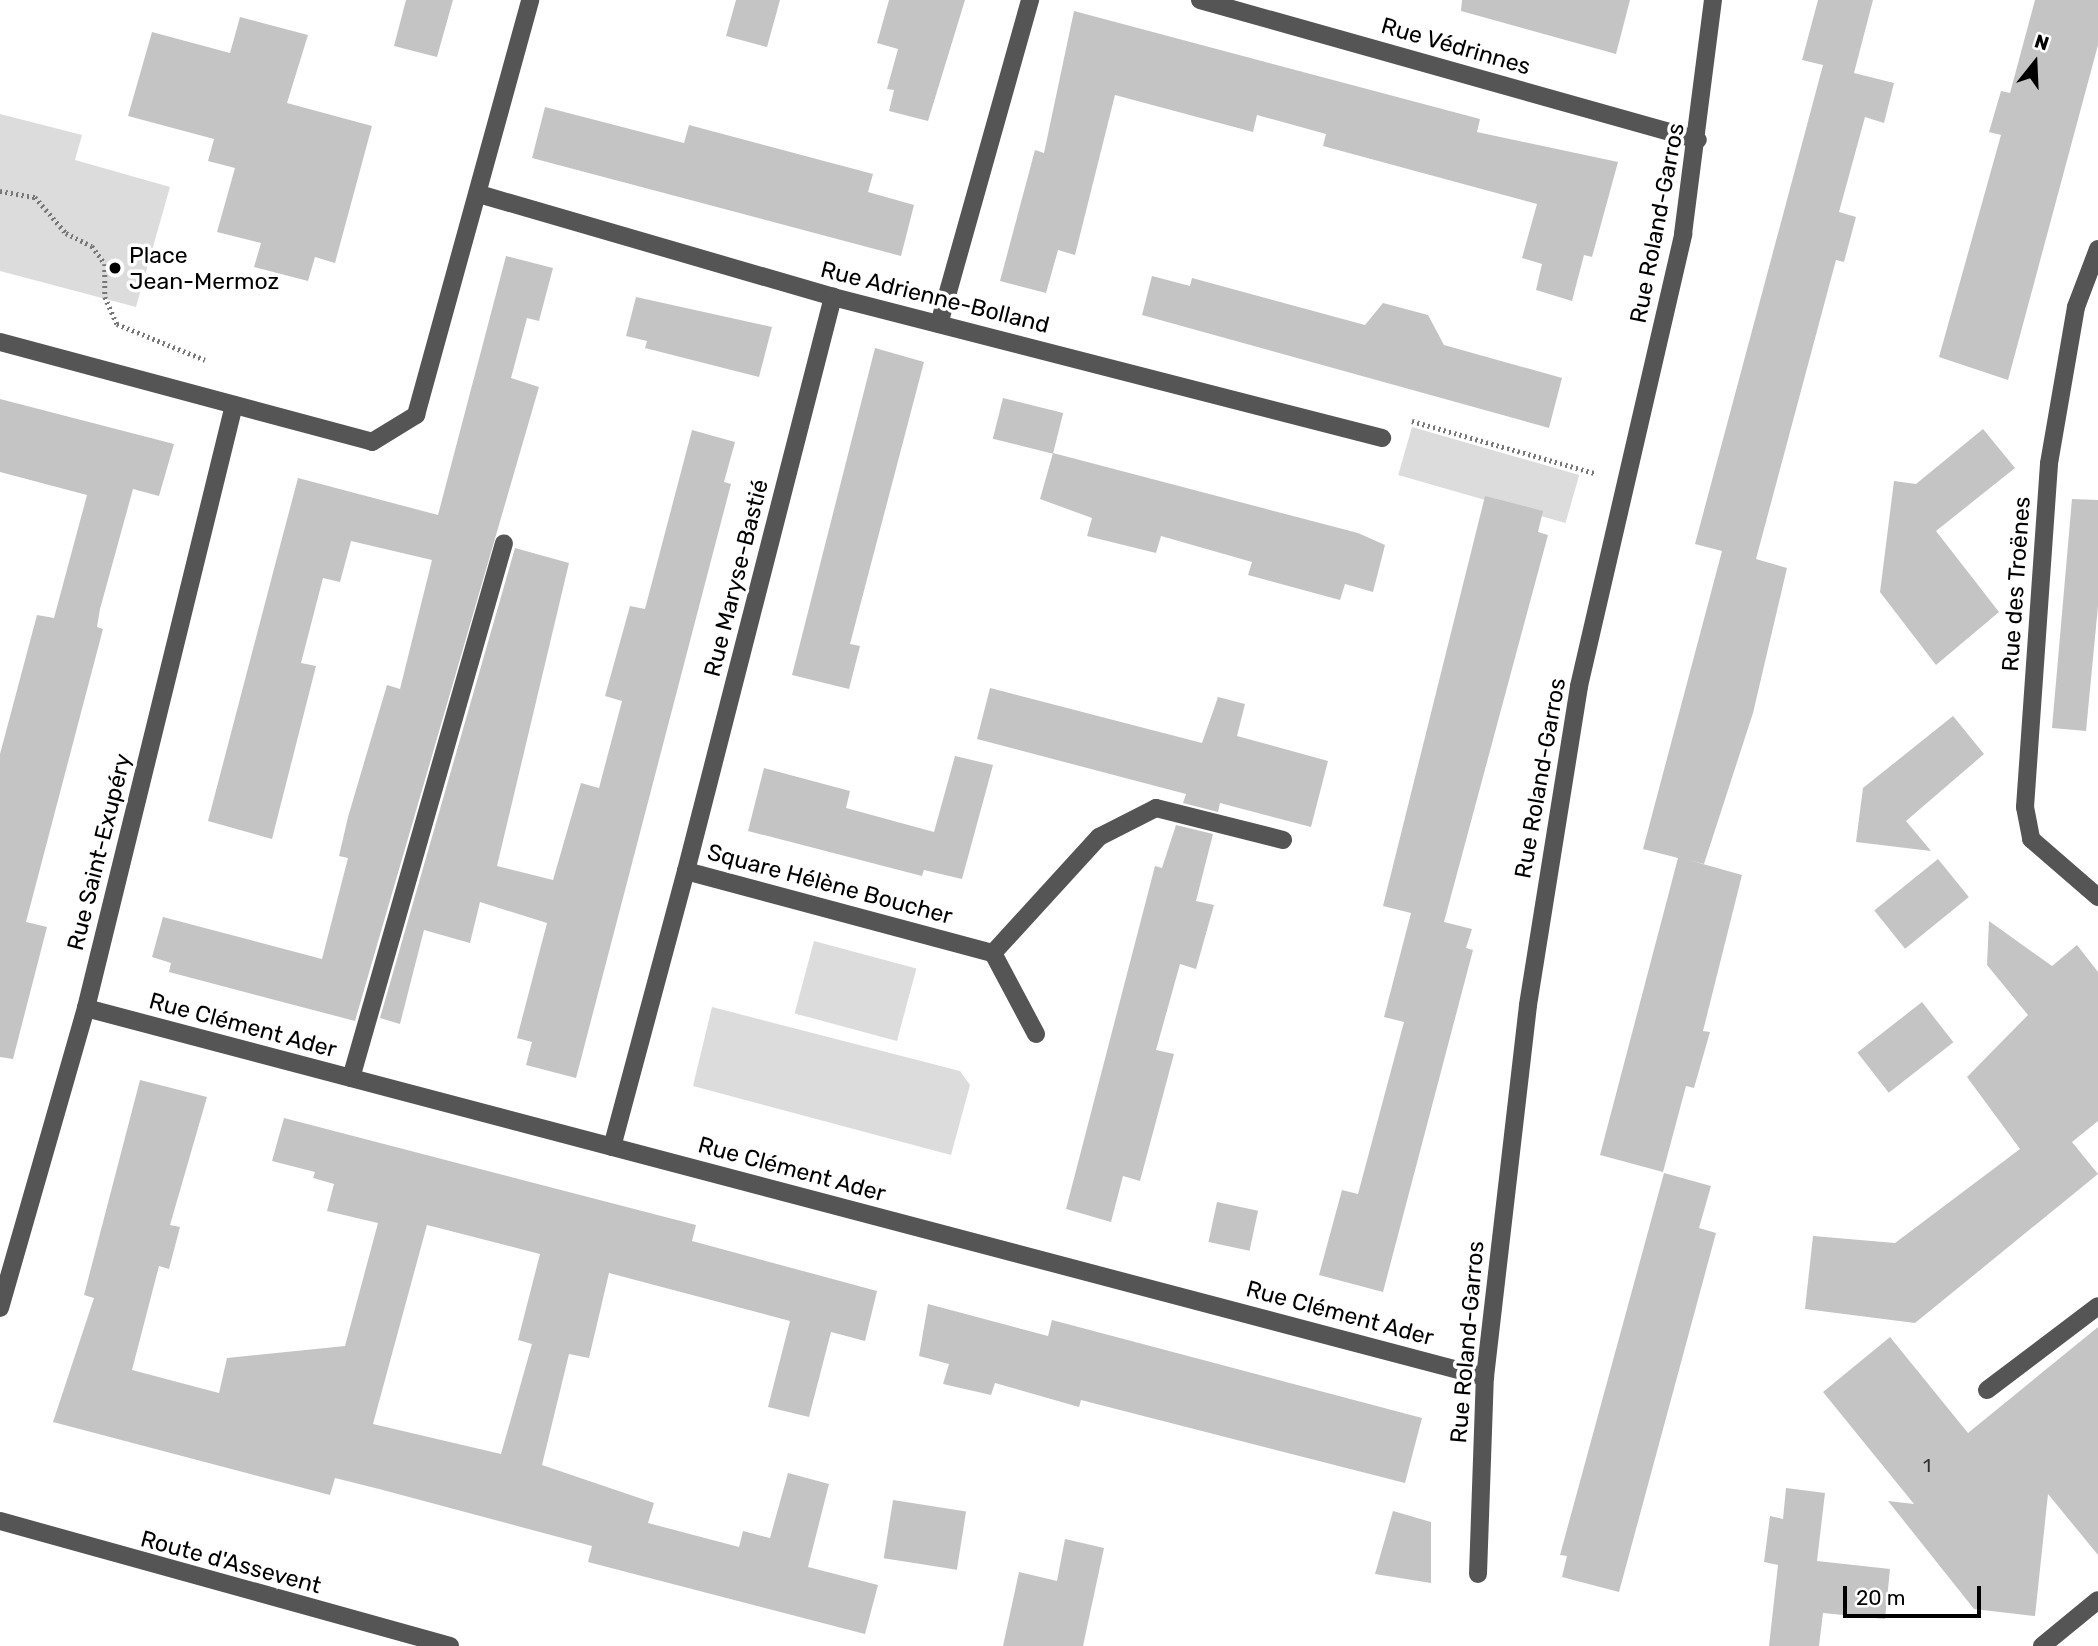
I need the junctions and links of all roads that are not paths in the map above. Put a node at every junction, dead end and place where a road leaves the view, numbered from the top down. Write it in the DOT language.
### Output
graph roads {
  1 [pos="530,0"];
  2 [pos="1030,0"];
  3 [pos="1200,0"];
  4 [pos="1713,0"];
  5 [pos="1698,140"];
  6 [pos="479,194"];
  7 [pos="2098,249"];
  8 [pos="833,297"];
  9 [pos="939,324"];
  10 [pos="0,342"];
  11 [pos="234,405"];
  12 [pos="1382,438"];
  13 [pos="504,543"];
  14 [pos="1283,840"];
  15 [pos="686,871"];
  16 [pos="2098,897"];
  17 [pos="993,953"];
  18 [pos="86,1008"];
  19 [pos="1036,1034"];
  20 [pos="351,1078"];
  21 [pos="612,1147"];
  22 [pos="2098,1306"];
  23 [pos="0,1308"];
  24 [pos="1485,1377"];
  25 [pos="1987,1390"];
  26 [pos="0,1521"];
  27 [pos="1478,1574"];
  28 [pos="2098,1600"];
  29 [pos="450,1646"];
  30 [pos="2042,1646"];
  1 -- 6 [label="street"];
  2 -- 9 [label="street"];
  3 -- 5 [label="street, Rue Védrinnes"];
  4 -- 5 [label="street, Rue Roland-Garros"];
  5 -- 24 [label="street, Rue Roland-Garros"];
  6 -- 8 [label="street, Rue Adrienne-Bolland"];
  6 -- 11 [label="street"];
  7 -- 16 [label="street, Rue des Troënes"];
  8 -- 9 [label="street, Rue Adrienne-Bolland"];
  8 -- 15 [label="street, Rue Maryse-Bastié"];
  9 -- 12 [label="street, Rue Adrienne-Bolland"];
  10 -- 11 [label="street"];
  11 -- 18 [label="street, Rue Saint-Exupéry"];
  13 -- 20 [label="street"];
  14 -- 17 [label="street"];
  15 -- 17 [label="street, Square Hélène Boucher"];
  15 -- 21 [label="street, Square Hélène Boucher"];
  17 -- 19 [label="street"];
  18 -- 20 [label="street, Rue Clément Ader"];
  18 -- 23 [label="street, Rue Saint-Exupéry"];
  20 -- 21 [label="street, Rue Clément Ader"];
  21 -- 24 [label="street, Rue Clément Ader"];
  22 -- 25 [label="street"];
  24 -- 27 [label="street, Rue Roland-Garros"];
  26 -- 29 [label="street, Route d'Assevent"];
  28 -- 30 [label="street"];
}
